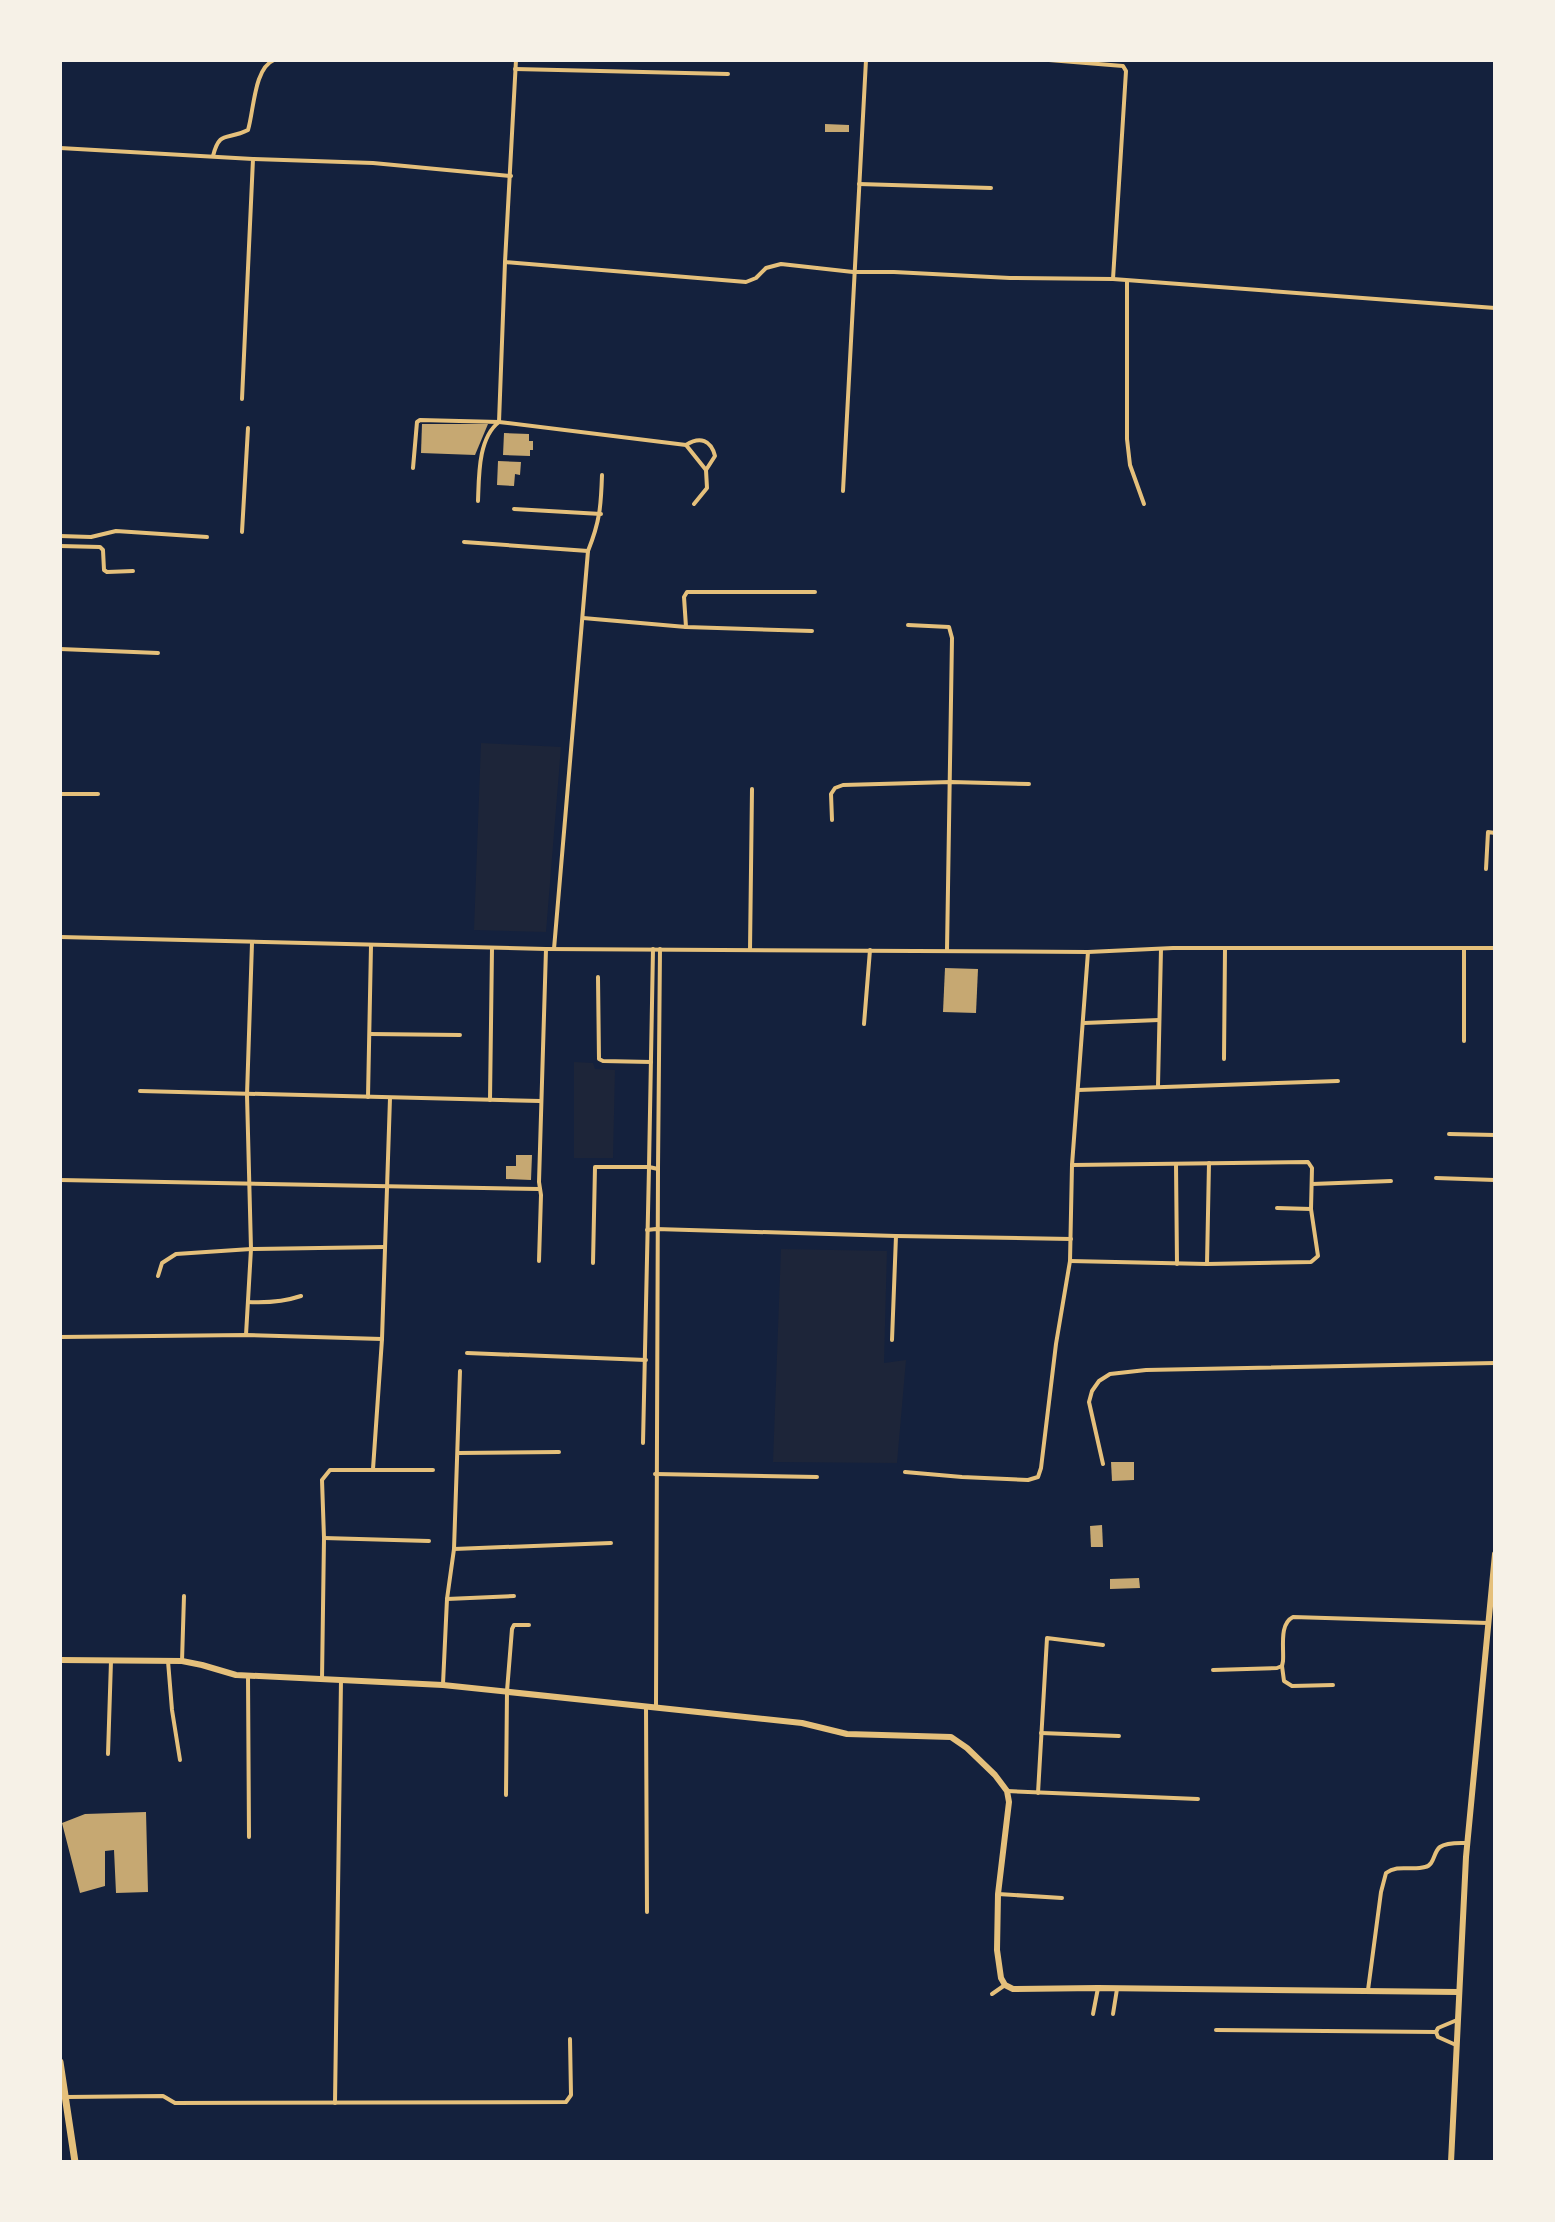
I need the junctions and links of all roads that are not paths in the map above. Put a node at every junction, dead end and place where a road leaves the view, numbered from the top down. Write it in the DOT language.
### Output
graph roads {
  1 [pos="274,60"];
  2 [pos="516,60"];
  3 [pos="866,60"];
  4 [pos="1049,60"];
  5 [pos="515,69"];
  6 [pos="728,74"];
  7 [pos="60,148"];
  8 [pos="213,156"];
  9 [pos="253,159"];
  10 [pos="511,176"];
  11 [pos="859,184"];
  12 [pos="991,188"];
  13 [pos="505,262"];
  14 [pos="853,272"];
  15 [pos="1113,279"];
  16 [pos="1127,281"];
  17 [pos="1495,308"];
  18 [pos="242,399"];
  19 [pos="499,422"];
  20 [pos="248,428"];
  21 [pos="686,445"];
  22 [pos="413,468"];
  23 [pos="706,470"];
  24 [pos="602,475"];
  25 [pos="843,491"];
  26 [pos="478,501"];
  27 [pos="694,504"];
  28 [pos="1144,504"];
  29 [pos="514,509"];
  30 [pos="601,514"];
  31 [pos="242,532"];
  32 [pos="60,536"];
  33 [pos="207,537"];
  34 [pos="464,542"];
  35 [pos="60,546"];
  36 [pos="588,551"];
  37 [pos="133,571"];
  38 [pos="815,592"];
  39 [pos="583,618"];
  40 [pos="908,625"];
  41 [pos="686,627"];
  42 [pos="812,631"];
  43 [pos="60,649"];
  44 [pos="158,653"];
  45 [pos="951,782"];
  46 [pos="1029,784"];
  47 [pos="752,789"];
  48 [pos="60,794"];
  49 [pos="98,794"];
  50 [pos="832,820"];
  51 [pos="1495,833"];
  52 [pos="1486,869"];
  53 [pos="60,937"];
  54 [pos="252,943"];
  55 [pos="371,946"];
  56 [pos="492,948"];
  57 [pos="1225,948"];
  58 [pos="1464,948"];
  59 [pos="1495,948"];
  60 [pos="546,949"];
  61 [pos="554,949"];
  62 [pos="653,949"];
  63 [pos="660,949"];
  64 [pos="1161,949"];
  65 [pos="750,950"];
  66 [pos="870,950"];
  67 [pos="947,950"];
  68 [pos="1088,952"];
  69 [pos="598,977"];
  70 [pos="1159,1020"];
  71 [pos="1084,1023"];
  72 [pos="864,1024"];
  73 [pos="370,1034"];
  74 [pos="460,1035"];
  75 [pos="1464,1041"];
  76 [pos="1224,1059"];
  77 [pos="651,1062"];
  78 [pos="1338,1081"];
  79 [pos="1158,1086"];
  80 [pos="1078,1090"];
  81 [pos="140,1091"];
  82 [pos="247,1095"];
  83 [pos="368,1097"];
  84 [pos="390,1098"];
  85 [pos="490,1100"];
  86 [pos="540,1101"];
  87 [pos="1449,1134"];
  88 [pos="1495,1135"];
  89 [pos="1209,1163"];
  90 [pos="1176,1164"];
  91 [pos="1072,1165"];
  92 [pos="649,1167"];
  93 [pos="658,1169"];
  94 [pos="1436,1178"];
  95 [pos="60,1180"];
  96 [pos="1495,1180"];
  97 [pos="1391,1181"];
  98 [pos="248,1184"];
  99 [pos="1312,1184"];
  100 [pos="386,1186"];
  101 [pos="539,1189"];
  102 [pos="1277,1208"];
  103 [pos="1311,1209"];
  104 [pos="656,1229"];
  105 [pos="647,1230"];
  106 [pos="896,1236"];
  107 [pos="1071,1239"];
  108 [pos="384,1247"];
  109 [pos="251,1249"];
  110 [pos="539,1261"];
  111 [pos="1070,1261"];
  112 [pos="593,1263"];
  113 [pos="1177,1264"];
  114 [pos="1207,1264"];
  115 [pos="158,1276"];
  116 [pos="301,1296"];
  117 [pos="248,1302"];
  118 [pos="647,1315"];
  119 [pos="658,1315"];
  120 [pos="246,1335"];
  121 [pos="60,1337"];
  122 [pos="382,1339"];
  123 [pos="892,1340"];
  124 [pos="467,1353"];
  125 [pos="646,1360"];
  126 [pos="1495,1363"];
  127 [pos="460,1371"];
  128 [pos="643,1443"];
  129 [pos="559,1452"];
  130 [pos="458,1453"];
  131 [pos="1103,1464"];
  132 [pos="373,1469"];
  133 [pos="433,1470"];
  134 [pos="905,1472"];
  135 [pos="655,1474"];
  136 [pos="817,1477"];
  137 [pos="324,1538"];
  138 [pos="429,1541"];
  139 [pos="611,1543"];
  140 [pos="454,1549"];
  141 [pos="1495,1554"];
  142 [pos="184,1596"];
  143 [pos="514,1596"];
  144 [pos="1492,1596"];
  145 [pos="447,1599"];
  146 [pos="1488,1623"];
  147 [pos="529,1625"];
  148 [pos="1103,1645"];
  149 [pos="60,1660"];
  150 [pos="111,1661"];
  151 [pos="168,1661"];
  152 [pos="182,1661"];
  153 [pos="1282,1666"];
  154 [pos="1213,1670"];
  155 [pos="248,1675"];
  156 [pos="322,1679"];
  157 [pos="341,1680"];
  158 [pos="443,1685"];
  159 [pos="1333,1685"];
  160 [pos="507,1691"];
  161 [pos="646,1705"];
  162 [pos="656,1706"];
  163 [pos="1041,1733"];
  164 [pos="1119,1736"];
  165 [pos="108,1754"];
  166 [pos="180,1760"];
  167 [pos="1007,1791"];
  168 [pos="1038,1793"];
  169 [pos="506,1795"];
  170 [pos="1198,1799"];
  171 [pos="249,1837"];
  172 [pos="1467,1843"];
  173 [pos="998,1894"];
  174 [pos="1062,1898"];
  175 [pos="647,1912"];
  176 [pos="1005,1985"];
  177 [pos="1098,1988"];
  178 [pos="1117,1988"];
  179 [pos="1368,1990"];
  180 [pos="1458,1992"];
  181 [pos="992,1994"];
  182 [pos="1093,2014"];
  183 [pos="1113,2014"];
  184 [pos="1457,2020"];
  185 [pos="1216,2030"];
  186 [pos="1436,2032"];
  187 [pos="570,2039"];
  188 [pos="1457,2046"];
  189 [pos="60,2062"];
  190 [pos="66,2097"];
  191 [pos="335,2103"];
  192 [pos="75,2162"];
  193 [pos="1451,2162"];
  1 -- 8 [label="street"];
  2 -- 5 [label="street"];
  3 -- 11 [label="street"];
  4 -- 15 [label="street"];
  5 -- 6 [label="street"];
  5 -- 10 [label="street"];
  7 -- 8 [label="street"];
  8 -- 9 [label="street"];
  9 -- 10 [label="street"];
  9 -- 18 [label="street"];
  10 -- 13 [label="street"];
  11 -- 12 [label="street"];
  11 -- 14 [label="street"];
  13 -- 14 [label="street"];
  13 -- 19 [label="street"];
  14 -- 15 [label="street"];
  14 -- 25 [label="street"];
  15 -- 16 [label="street"];
  16 -- 17 [label="street"];
  16 -- 28 [label="street"];
  19 -- 21 [label="street"];
  19 -- 22 [label="street"];
  19 -- 26 [label="street"];
  20 -- 31 [label="street"];
  21 -- 23 [label="street"];
  21 -- 23 [label="street"];
  23 -- 27 [label="street"];
  24 -- 30 [label="street"];
  29 -- 30 [label="street"];
  30 -- 36 [label="street"];
  32 -- 33 [label="street"];
  34 -- 36 [label="street"];
  35 -- 37 [label="street"];
  36 -- 39 [label="street"];
  38 -- 41 [label="street"];
  39 -- 41 [label="street"];
  39 -- 61 [label="street"];
  40 -- 45 [label="street"];
  41 -- 42 [label="street"];
  43 -- 44 [label="street"];
  45 -- 46 [label="street"];
  45 -- 50 [label="street"];
  45 -- 67 [label="street"];
  47 -- 65 [label="street"];
  48 -- 49 [label="street"];
  51 -- 52 [label="street"];
  53 -- 54 [label="street"];
  54 -- 55 [label="street"];
  54 -- 82 [label="street"];
  55 -- 56 [label="street"];
  55 -- 73 [label="street"];
  56 -- 60 [label="street"];
  56 -- 85 [label="street"];
  57 -- 58 [label="street"];
  57 -- 64 [label="street"];
  57 -- 76 [label="street"];
  58 -- 59 [label="street"];
  58 -- 75 [label="street"];
  60 -- 61 [label="street"];
  60 -- 86 [label="street"];
  61 -- 62 [label="street"];
  62 -- 63 [label="street"];
  62 -- 77 [label="street"];
  63 -- 65 [label="street"];
  63 -- 93 [label="street"];
  64 -- 68 [label="street"];
  64 -- 70 [label="street"];
  65 -- 66 [label="street"];
  66 -- 67 [label="street"];
  66 -- 72 [label="street"];
  67 -- 68 [label="street"];
  68 -- 71 [label="street"];
  69 -- 77 [label="street"];
  70 -- 71 [label="street"];
  70 -- 79 [label="street"];
  71 -- 80 [label="street"];
  73 -- 74 [label="street"];
  73 -- 83 [label="street"];
  77 -- 92 [label="street"];
  78 -- 79 [label="street"];
  79 -- 80 [label="street"];
  80 -- 91 [label="street"];
  81 -- 82 [label="street"];
  82 -- 83 [label="street"];
  82 -- 98 [label="street"];
  83 -- 84 [label="street"];
  84 -- 85 [label="street"];
  84 -- 100 [label="street"];
  85 -- 86 [label="street"];
  86 -- 101 [label="street"];
  87 -- 88 [label="street"];
  89 -- 90 [label="street"];
  89 -- 99 [label="street"];
  89 -- 114 [label="street"];
  90 -- 91 [label="street"];
  90 -- 113 [label="street"];
  91 -- 107 [label="street"];
  92 -- 93 [label="street"];
  92 -- 105 [label="street"];
  92 -- 112 [label="street"];
  93 -- 104 [label="street"];
  94 -- 96 [label="street"];
  95 -- 98 [label="street"];
  97 -- 99 [label="street"];
  98 -- 100 [label="street"];
  98 -- 109 [label="street"];
  99 -- 103 [label="street"];
  100 -- 101 [label="street"];
  100 -- 108 [label="street"];
  101 -- 110 [label="street"];
  102 -- 103 [label="street"];
  103 -- 114 [label="street"];
  104 -- 105 [label="street"];
  104 -- 106 [label="street"];
  104 -- 119 [label="street"];
  105 -- 118 [label="street"];
  106 -- 107 [label="street"];
  106 -- 123 [label="street"];
  107 -- 111 [label="street"];
  108 -- 109 [label="street"];
  108 -- 122 [label="street"];
  109 -- 115 [label="street"];
  109 -- 117 [label="street"];
  111 -- 113 [label="street"];
  111 -- 134 [label="street"];
  113 -- 114 [label="street"];
  116 -- 117 [label="street"];
  117 -- 120 [label="street"];
  118 -- 119 [label="street"];
  118 -- 125 [label="street"];
  119 -- 135 [label="street"];
  120 -- 121 [label="street"];
  120 -- 122 [label="street"];
  122 -- 132 [label="street"];
  124 -- 125 [label="street"];
  125 -- 128 [label="street"];
  126 -- 131 [label="street"];
  127 -- 130 [label="street"];
  129 -- 130 [label="street"];
  130 -- 140 [label="street"];
  132 -- 133 [label="street"];
  132 -- 137 [label="street"];
  135 -- 136 [label="street"];
  135 -- 162 [label="street"];
  137 -- 138 [label="street"];
  137 -- 156 [label="street"];
  139 -- 140 [label="street"];
  140 -- 145 [label="street"];
  141 -- 144 [label="street"];
  142 -- 152 [label="street"];
  143 -- 145 [label="street"];
  144 -- 146 [label="street"];
  145 -- 158 [label="street"];
  146 -- 153 [label="street"];
  146 -- 172 [label="street"];
  147 -- 160 [label="street"];
  148 -- 163 [label="street"];
  149 -- 150 [label="street"];
  150 -- 151 [label="street"];
  150 -- 165 [label="street"];
  151 -- 152 [label="street"];
  151 -- 166 [label="street"];
  152 -- 155 [label="street"];
  153 -- 154 [label="street"];
  153 -- 159 [label="street"];
  155 -- 156 [label="street"];
  155 -- 171 [label="street"];
  156 -- 157 [label="street"];
  157 -- 158 [label="street"];
  157 -- 191 [label="street"];
  158 -- 160 [label="street"];
  160 -- 161 [label="street"];
  160 -- 169 [label="street"];
  161 -- 162 [label="street"];
  161 -- 175 [label="street"];
  162 -- 167 [label="street"];
  163 -- 164 [label="street"];
  163 -- 168 [label="street"];
  167 -- 168 [label="street"];
  167 -- 173 [label="street"];
  168 -- 170 [label="street"];
  172 -- 179 [label="street"];
  172 -- 180 [label="street"];
  173 -- 174 [label="street"];
  173 -- 176 [label="street"];
  176 -- 177 [label="street"];
  176 -- 181 [label="street"];
  177 -- 178 [label="street"];
  177 -- 182 [label="street"];
  178 -- 179 [label="street"];
  178 -- 183 [label="street"];
  179 -- 180 [label="street"];
  180 -- 184 [label="street"];
  184 -- 186 [label="street"];
  184 -- 188 [label="street"];
  185 -- 186 [label="street"];
  186 -- 188 [label="street"];
  187 -- 191 [label="street"];
  188 -- 193 [label="street"];
  189 -- 190 [label="highway"];
  190 -- 191 [label="street"];
  190 -- 192 [label="highway"];
}
